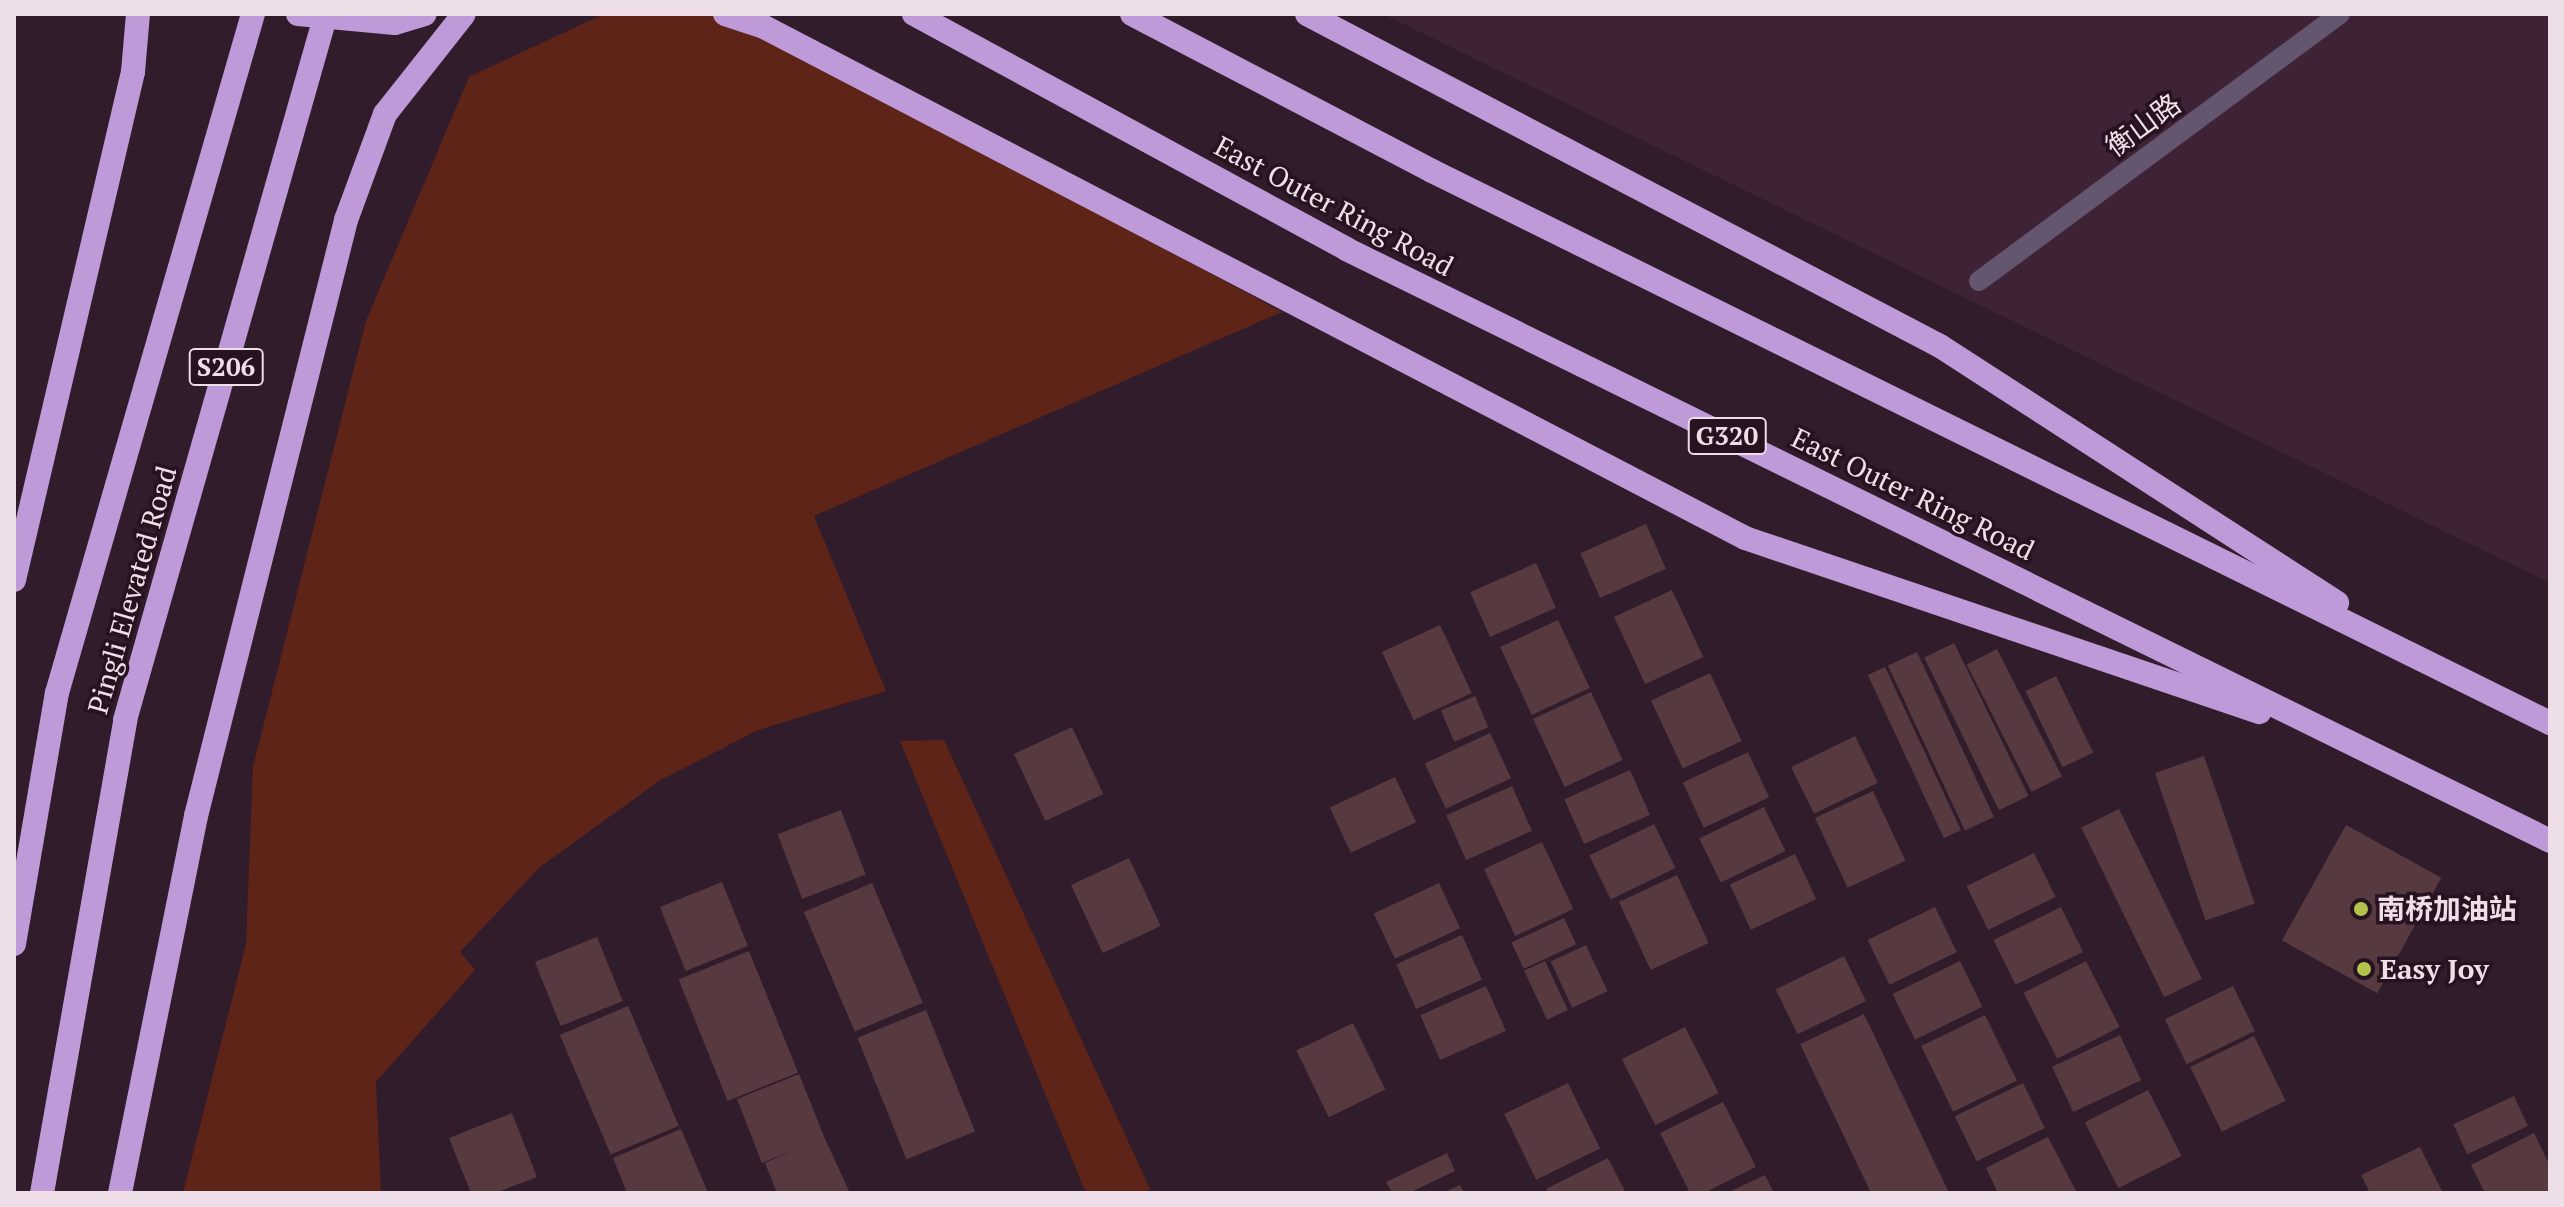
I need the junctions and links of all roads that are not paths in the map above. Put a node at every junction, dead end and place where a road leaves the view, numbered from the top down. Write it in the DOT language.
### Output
graph roads {
  1 [pos="138,14"];
  2 [pos="253,14"];
  3 [pos="298,14"];
  4 [pos="326,14"];
  5 [pos="425,14"];
  6 [pos="464,14"];
  7 [pos="725,14"];
  8 [pos="914,14"];
  9 [pos="1132,14"];
  10 [pos="1307,14"];
  11 [pos="2340,14"];
  12 [pos="1979,281"];
  13 [pos="14,580"];
  14 [pos="2433,665"];
  15 [pos="2550,723"];
  16 [pos="2350,743"];
  17 [pos="2550,841"];
  18 [pos="14,944"];
  19 [pos="42,1193"];
  20 [pos="120,1193"];
  1 -- 13 [label="highway"];
  2 -- 18 [label="highway, Pingli Elevated Road / S206"];
  3 -- 5 [label="highway"];
  4 -- 19 [label="highway, Pingli Elevated Road / S206, bridge"];
  6 -- 20 [label="highway"];
  7 -- 16 [label="highway"];
  8 -- 16 [label="highway, East Outer Ring Road / G320"];
  9 -- 14 [label="highway"];
  10 -- 14 [label="highway"];
  11 -- 12 [label="street, 衡山路"];
  14 -- 15 [label="highway"];
  16 -- 17 [label="highway, East Outer Ring Road / G320"];
}
